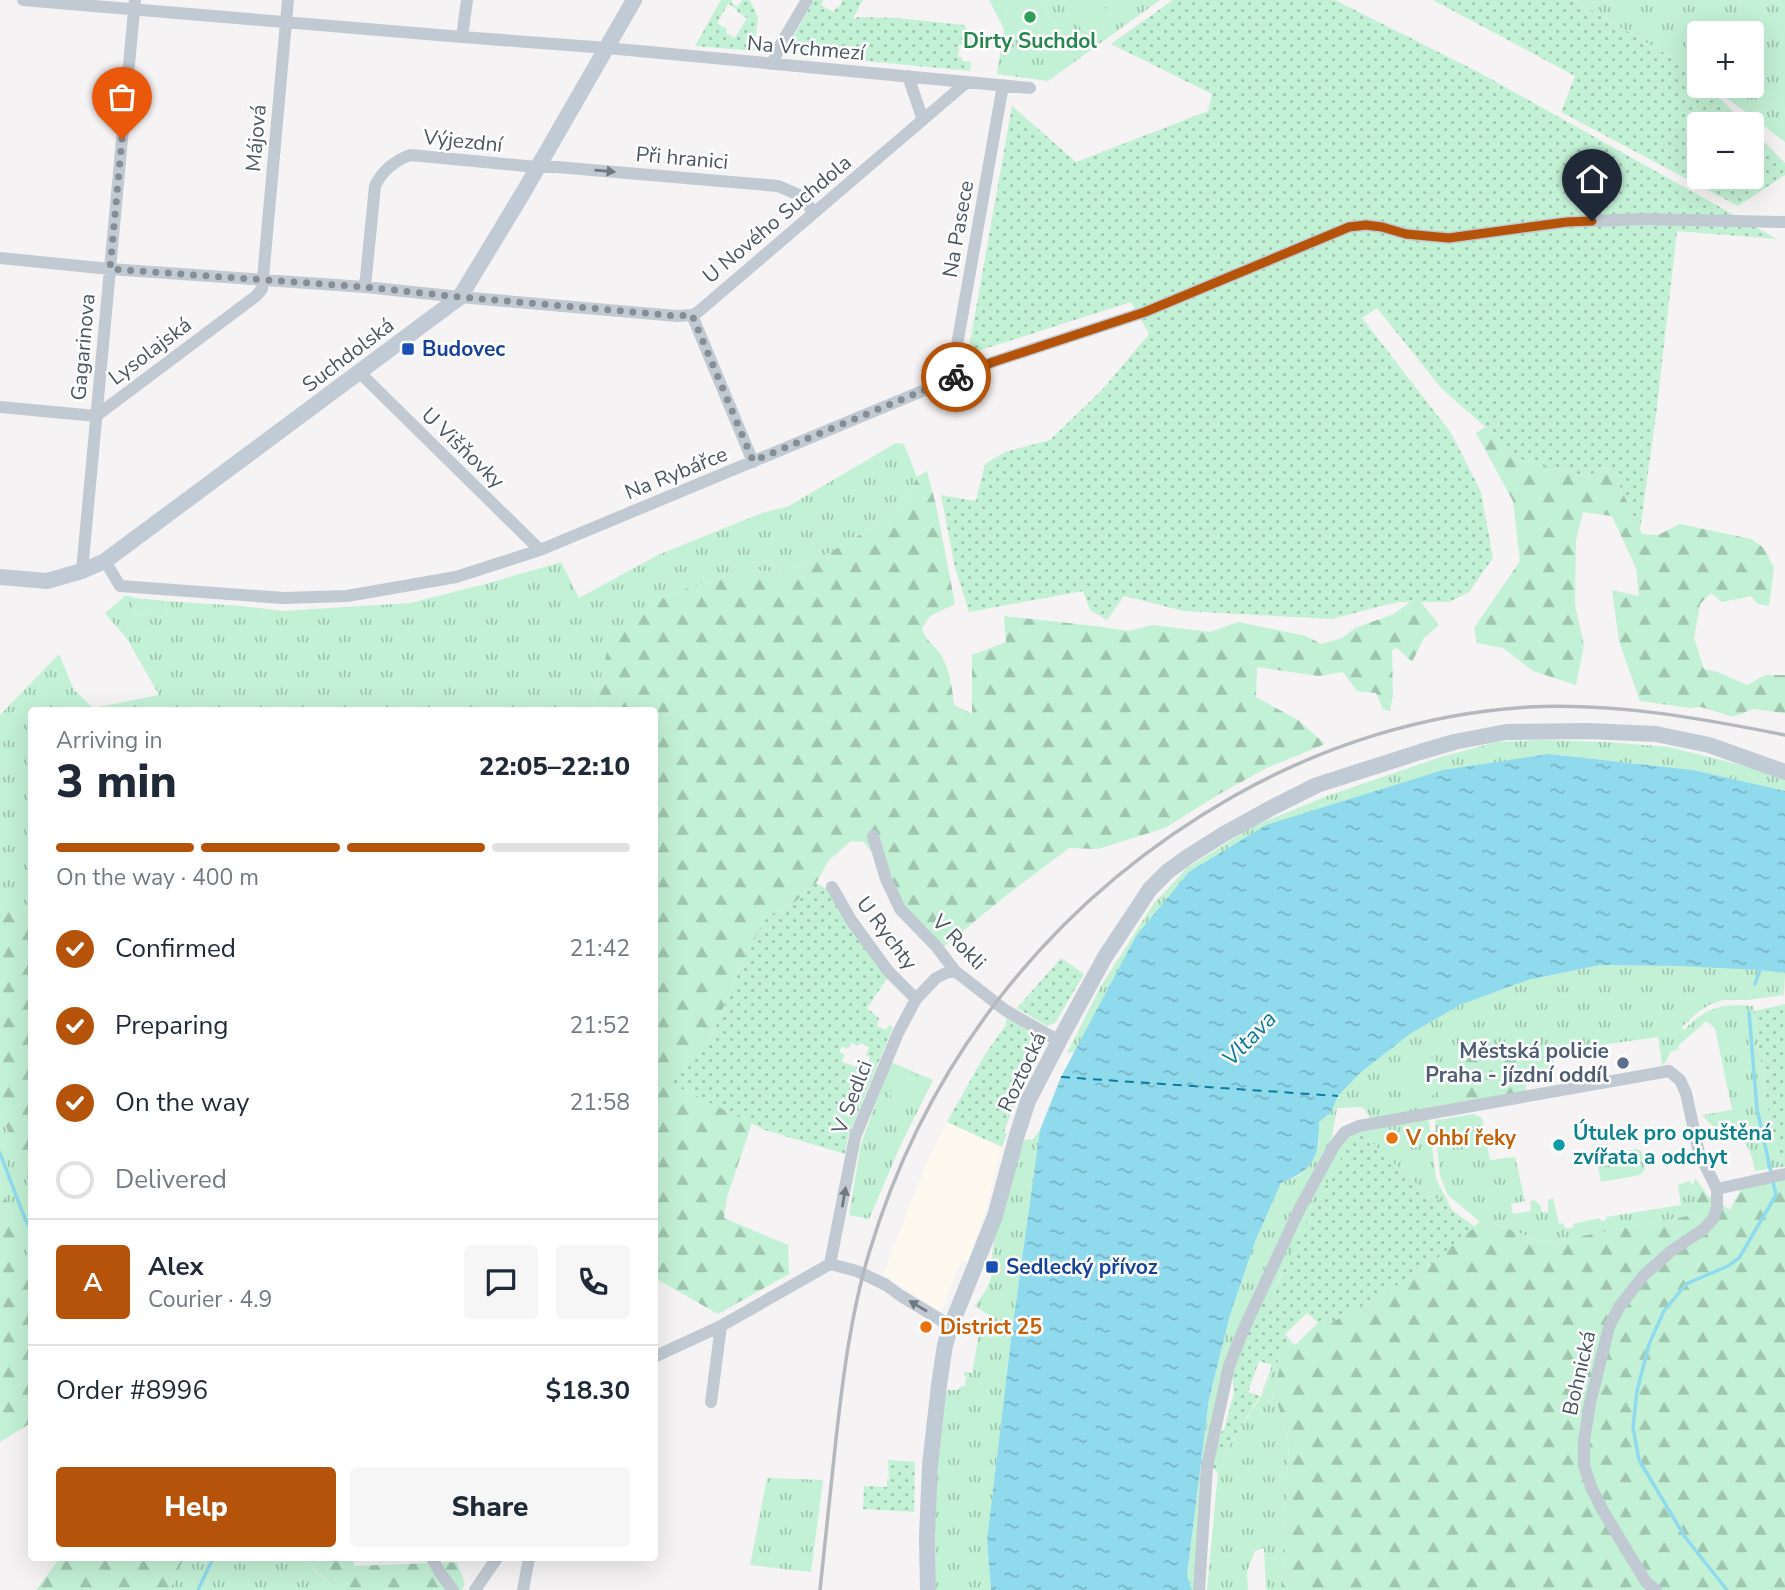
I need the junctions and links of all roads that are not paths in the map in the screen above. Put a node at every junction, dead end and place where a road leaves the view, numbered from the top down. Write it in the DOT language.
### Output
graph roads {
  1 [pos="23,0"];
  2 [pos="288,0"];
  3 [pos="467,0"];
  4 [pos="634,0"];
  5 [pos="807,0"];
  6 [pos="134,5"];
  7 [pos="286,22"];
  8 [pos="462,37"];
  9 [pos="607,48"];
  10 [pos="772,64"];
  11 [pos="908,76"];
  12 [pos="967,82"];
  13 [pos="1003,85"];
  14 [pos="1030,89"];
  15 [pos="923,120"];
  16 [pos="537,167"];
  17 [pos="814,212"];
  18 [pos="1785,222"];
  19 [pos="0,258"];
  20 [pos="110,269"];
  21 [pos="264,279"];
  22 [pos="365,287"];
  23 [pos="460,297"];
  24 [pos="692,315"];
  25 [pos="359,373"];
  26 [pos="951,379"];
  27 [pos="0,407"];
  28 [pos="96,416"];
  29 [pos="753,461"];
  30 [pos="540,550"];
  31 [pos="105,561"];
  32 [pos="82,571"];
  33 [pos="0,577"];
  34 [pos="1785,772"];
  35 [pos="873,836"];
  36 [pos="832,887"];
  37 [pos="955,971"];
  38 [pos="916,999"];
  39 [pos="1059,1041"];
  40 [pos="1776,1176"];
  41 [pos="1717,1189"];
  42 [pos="830,1264"];
  43 [pos="721,1326"];
  44 [pos="951,1326"];
  45 [pos="658,1355"];
  46 [pos="711,1402"];
  47 [pos="434,1561"];
  48 [pos="495,1561"];
  49 [pos="528,1561"];
  50 [pos="453,1590"];
  51 [pos="475,1590"];
  52 [pos="523,1590"];
  53 [pos="928,1590"];
  54 [pos="1199,1590"];
  55 [pos="1656,1590"];
  1 -- 6 [label="street, Na Vrchmezí"];
  2 -- 7 [label="street, Májová"];
  3 -- 8 [label="street"];
  4 -- 9 [label="main road, Suchdolská"];
  5 -- 10 [label="street"];
  6 -- 7 [label="street, Na Vrchmezí"];
  6 -- 20 [label="street, Gagarinova"];
  7 -- 8 [label="street, Na Vrchmezí"];
  7 -- 21 [label="street, Májová"];
  8 -- 9 [label="street, Na Vrchmezí"];
  9 -- 10 [label="street, Na Vrchmezí"];
  9 -- 16 [label="main road, Suchdolská"];
  10 -- 11 [label="street, Na Vrchmezí"];
  11 -- 12 [label="street, Na Vrchmezí"];
  11 -- 15 [label="street"];
  12 -- 13 [label="street, Na Vrchmezí"];
  12 -- 15 [label="street, U Nového Suchdola"];
  13 -- 14 [label="street, Na Vrchmezí"];
  13 -- 26 [label="street, Na Pasece"];
  15 -- 17 [label="street, U Nového Suchdola"];
  16 -- 17 [label="street, Při hranici, one-way"];
  16 -- 22 [label="street, Výjezdní"];
  16 -- 23 [label="main road, Suchdolská"];
  17 -- 24 [label="street, U Nového Suchdola"];
  18 -- 26 [label="street, Na Rybářce"];
  19 -- 20 [label="street"];
  20 -- 21 [label="street"];
  20 -- 28 [label="street, Gagarinova"];
  21 -- 22 [label="street"];
  21 -- 28 [label="street, Lysolajská"];
  22 -- 23 [label="street"];
  23 -- 24 [label="street"];
  23 -- 25 [label="main road, Suchdolská"];
  24 -- 29 [label="street"];
  25 -- 30 [label="street, U Višňovky"];
  25 -- 31 [label="main road, Suchdolská"];
  26 -- 29 [label="street, Na Rybářce"];
  27 -- 28 [label="street"];
  28 -- 32 [label="street, Gagarinova"];
  29 -- 30 [label="street, Na Rybářce"];
  30 -- 31 [label="street, Na Rybářce"];
  31 -- 32 [label="main road, Suchdolská"];
  32 -- 33 [label="main road, Suchdolská"];
  34 -- 39 [label="main road, Roztocká"];
  35 -- 37 [label="street, V Rokli"];
  36 -- 38 [label="street, U Rychty"];
  37 -- 38 [label="street, V Sedlci"];
  37 -- 39 [label="street, V Rokli"];
  42 -- 38 [label="street, V Sedlci, one-way"];
  39 -- 44 [label="main road, Roztocká"];
  40 -- 41 [label="street"];
  41 -- 54 [label="street"];
  41 -- 55 [label="street, Bohnická"];
  42 -- 43 [label="street"];
  44 -- 42 [label="street, one-way"];
  43 -- 45 [label="street"];
  43 -- 46 [label="street"];
  44 -- 53 [label="main road, Roztocká"];
  47 -- 50 [label="street"];
  48 -- 51 [label="street"];
  49 -- 52 [label="street"];
}
